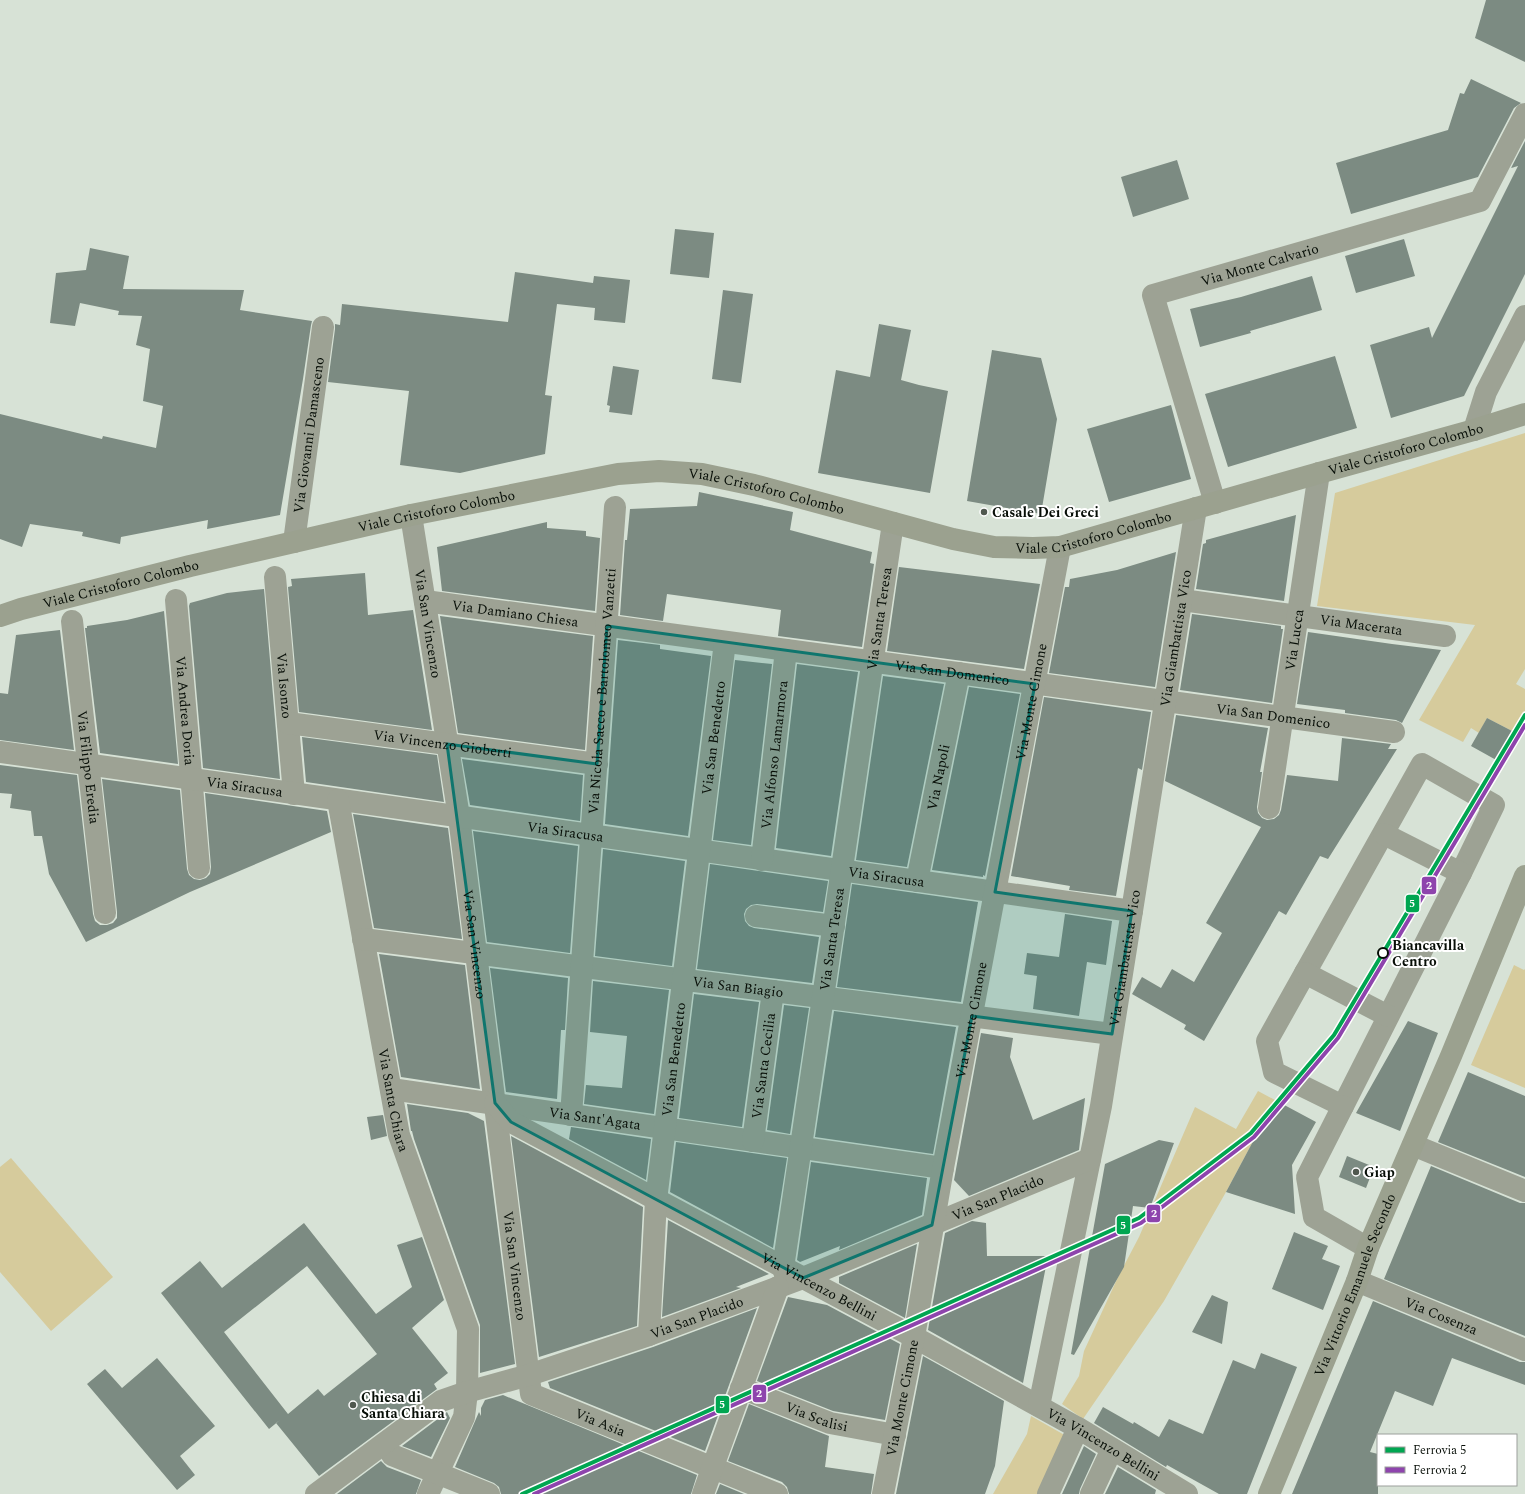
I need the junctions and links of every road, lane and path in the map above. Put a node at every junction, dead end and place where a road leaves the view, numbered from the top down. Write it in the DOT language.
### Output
graph roads {
  1 [pos="1525,114"];
  2 [pos="1525,316"];
  3 [pos="323,327"];
  4 [pos="1525,414"];
  5 [pos="1474,430"];
  6 [pos="1319,473"];
  7 [pos="1205,506"];
  8 [pos="615,507"];
  9 [pos="412,515"];
  10 [pos="893,523"];
  11 [pos="294,542"];
  12 [pos="1060,547"];
  13 [pos="275,577"];
  14 [pos="176,600"];
  15 [pos="1182,600"];
  16 [pos="425,602"];
  17 [pos="1298,615"];
  18 [pos="0,616"];
  19 [pos="72,620"];
  20 [pos="606,626"];
  21 [pos="1445,636"];
  22 [pos="725,642"];
  23 [pos="786,650"];
  24 [pos="872,662"];
  25 [pos="959,674"];
  26 [pos="1034,684"];
  27 [pos="1165,701"];
  28 [pos="1282,717"];
  29 [pos="288,723"];
  30 [pos="1394,732"];
  31 [pos="447,744"];
  32 [pos="0,752"];
  33 [pos="88,764"];
  34 [pos="597,764"];
  35 [pos="192,779"];
  36 [pos="294,794"];
  37 [pos="338,800"];
  38 [pos="1269,808"];
  39 [pos="459,817"];
  40 [pos="1384,834"];
  41 [pos="591,836"];
  42 [pos="699,851"];
  43 [pos="762,860"];
  44 [pos="200,868"];
  45 [pos="842,871"];
  46 [pos="1461,873"];
  47 [pos="1525,876"];
  48 [pos="916,881"];
  49 [pos="995,892"];
  50 [pos="1132,911"];
  51 [pos="105,913"];
  52 [pos="756,916"];
  53 [pos="834,926"];
  54 [pos="363,939"];
  55 [pos="476,954"];
  56 [pos="582,967"];
  57 [pos="1305,973"];
  58 [pos="683,980"];
  59 [pos="773,991"];
  60 [pos="824,998"];
  61 [pos="972,1016"];
  62 [pos="1388,1016"];
  63 [pos="1112,1034"];
  64 [pos="390,1089"];
  65 [pos="495,1103"];
  66 [pos="1343,1106"];
  67 [pos="571,1115"];
  68 [pos="665,1128"];
  69 [pos="753,1141"];
  70 [pos="1413,1145"];
  71 [pos="802,1148"];
  72 [pos="1090,1159"];
  73 [pos="943,1168"];
  74 [pos="1525,1191"];
  75 [pos="656,1200"];
  76 [pos="932,1224"];
  77 [pos="1368,1248"];
  78 [pos="788,1279"];
  79 [pos="1357,1281"];
  80 [pos="649,1335"];
  81 [pos="914,1338"];
  82 [pos="1525,1350"];
  83 [pos="529,1375"];
  84 [pos="741,1388"];
  85 [pos="467,1392"];
  86 [pos="1039,1406"];
  87 [pos="1078,1428"];
  88 [pos="895,1435"];
  89 [pos="1112,1448"];
  90 [pos="392,1455"];
  91 [pos="712,1468"];
  92 [pos="438,1473"];
  93 [pos="316,1494"];
  94 [pos="428,1494"];
  95 [pos="489,1494"];
  96 [pos="703,1494"];
  97 [pos="777,1494"];
  98 [pos="883,1494"];
  99 [pos="1048,1494"];
  100 [pos="1092,1494"];
  101 [pos="1188,1494"];
  102 [pos="1268,1494"];
  1 -- 7 [label="street, Via Monte Calvario"];
  2 -- 5 [label="street"];
  3 -- 11 [label="street, Via Giovanni Damasceno"];
  4 -- 5 [label="street, Viale Cristoforo Colombo"];
  5 -- 6 [label="street, Viale Cristoforo Colombo"];
  6 -- 7 [label="street, Viale Cristoforo Colombo"];
  6 -- 17 [label="street, Via Lucca"];
  7 -- 12 [label="street, Viale Cristoforo Colombo"];
  7 -- 15 [label="street, Via Giambattista Vico"];
  8 -- 20 [label="street, Via Nicola Sacco e Bartolomeo Vanzetti"];
  9 -- 10 [label="street, Viale Cristoforo Colombo"];
  9 -- 11 [label="street, Viale Cristoforo Colombo"];
  9 -- 16 [label="street, Via San Vincenzo"];
  10 -- 12 [label="street, Viale Cristoforo Colombo"];
  10 -- 24 [label="street, Via Santa Teresa"];
  11 -- 18 [label="street, Viale Cristoforo Colombo"];
  12 -- 26 [label="street, Via Monte Cimone"];
  13 -- 29 [label="street, Via Isonzo"];
  14 -- 35 [label="street, Via Andrea Doria"];
  15 -- 17 [label="street, Via Macerata"];
  15 -- 27 [label="street, Via Giambattista Vico"];
  16 -- 20 [label="street, Via Damiano Chiesa"];
  16 -- 31 [label="street, Via San Vincenzo"];
  17 -- 21 [label="street, Via Macerata"];
  17 -- 28 [label="street, Via Lucca"];
  19 -- 33 [label="street, Via Filippo Eredia"];
  20 -- 22 [label="street, Via Damiano Chiesa"];
  20 -- 34 [label="street, Via Nicola Sacco e Bartolomeo Vanzetti"];
  22 -- 23 [label="street, Via San Domenico"];
  22 -- 42 [label="street, Via San Benedetto"];
  23 -- 24 [label="street, Via San Domenico"];
  23 -- 43 [label="street, Via Alfonso Lamarmora"];
  24 -- 25 [label="street, Via San Domenico"];
  24 -- 45 [label="street, Via Santa Teresa"];
  25 -- 26 [label="street, Via San Domenico"];
  25 -- 48 [label="street, Via Napoli"];
  26 -- 27 [label="street, Via San Domenico"];
  26 -- 49 [label="street, Via Monte Cimone"];
  27 -- 28 [label="street, Via San Domenico"];
  27 -- 50 [label="street, Via Giambattista Vico"];
  28 -- 30 [label="street, Via San Domenico"];
  28 -- 38 [label="street, Via Lucca"];
  29 -- 31 [label="street, Via Vincenzo Gioberti"];
  29 -- 36 [label="street, Via Isonzo"];
  31 -- 34 [label="street, Via Vincenzo Gioberti"];
  31 -- 39 [label="street, Via San Vincenzo"];
  32 -- 33 [label="street, Via Siracusa"];
  33 -- 35 [label="street, Via Siracusa"];
  33 -- 51 [label="street, Via Filippo Eredia"];
  34 -- 41 [label="street, Via Nicola Sacco e Bartolomeo Vanzetti"];
  35 -- 36 [label="street, Via Siracusa"];
  35 -- 44 [label="street, Via Andrea Doria"];
  36 -- 37 [label="street, Via Siracusa"];
  37 -- 39 [label="street, Via Siracusa"];
  37 -- 54 [label="street, Via Santa Chiara"];
  39 -- 41 [label="street, Via Siracusa"];
  39 -- 55 [label="street, Via San Vincenzo"];
  40 -- 46 [label="street"];
  40 -- 46 [label="street"];
  40 -- 57 [label="street"];
  41 -- 42 [label="street, Via Siracusa"];
  41 -- 56 [label="street, Via Nicola Sacco e Bartolomeo Vanzetti"];
  42 -- 43 [label="street, Via Siracusa"];
  42 -- 58 [label="street, Via San Benedetto"];
  43 -- 45 [label="street, Via Siracusa"];
  45 -- 48 [label="street, Via Siracusa"];
  45 -- 53 [label="street, Via Santa Teresa"];
  46 -- 62 [label="street"];
  47 -- 70 [label="street, Via Vittorio Emanuele Secondo"];
  48 -- 49 [label="street, Via Siracusa"];
  49 -- 50 [label="street, Via Siracusa"];
  49 -- 61 [label="street, Via Monte Cimone"];
  50 -- 63 [label="street, Via Giambattista Vico"];
  52 -- 53 [label="street"];
  53 -- 60 [label="street, Via Santa Teresa"];
  54 -- 55 [label="street, Via San Biagio"];
  54 -- 64 [label="street, Via Santa Chiara"];
  55 -- 56 [label="street, Via San Biagio"];
  55 -- 65 [label="street, Via San Vincenzo"];
  56 -- 58 [label="street, Via San Biagio"];
  56 -- 67 [label="street, Via Nicola Sacco e Bartolomeo Vanzetti"];
  57 -- 62 [label="street"];
  57 -- 66 [label="street"];
  58 -- 59 [label="street, Via San Biagio"];
  58 -- 68 [label="street, Via San Benedetto"];
  59 -- 60 [label="street, Via San Biagio"];
  59 -- 69 [label="street, Via Santa Cecilia"];
  60 -- 61 [label="street, Via San Biagio"];
  60 -- 71 [label="street, Via Santa Teresa"];
  61 -- 63 [label="street, Via San Biagio"];
  61 -- 73 [label="street, Via Monte Cimone"];
  62 -- 66 [label="street"];
  63 -- 72 [label="street, Via Giambattista Vico"];
  64 -- 65 [label="street, Via Sant'Agata"];
  64 -- 85 [label="street, Via Santa Chiara"];
  65 -- 67 [label="street, Via Sant'Agata"];
  65 -- 75 [label="street, Via Vincenzo Bellini"];
  65 -- 83 [label="street, Via San Vincenzo"];
  66 -- 77 [label="street"];
  67 -- 68 [label="street, Via Sant'Agata"];
  68 -- 69 [label="street, Via Sant'Agata"];
  68 -- 75 [label="street, Via San Benedetto"];
  69 -- 71 [label="street, Via Sant'Agata"];
  70 -- 74 [label="street"];
  70 -- 77 [label="street, Via Vittorio Emanuele Secondo"];
  71 -- 73 [label="street, Via Sant'Agata"];
  71 -- 78 [label="street, Via Santa Teresa"];
  72 -- 76 [label="street, Via San Placido"];
  72 -- 86 [label="street, Via Giambattista Vico"];
  73 -- 76 [label="street, Via Monte Cimone"];
  75 -- 78 [label="street, Via Vincenzo Bellini"];
  75 -- 80 [label="street, Via San Benedetto"];
  76 -- 78 [label="street, Via San Placido"];
  76 -- 81 [label="street, Via Monte Cimone"];
  77 -- 79 [label="street, Via Vittorio Emanuele Secondo"];
  78 -- 80 [label="street, Via San Placido"];
  78 -- 81 [label="street, Via Vincenzo Bellini"];
  78 -- 84 [label="street, Via Santa Teresa"];
  79 -- 82 [label="street, Via Cosenza"];
  79 -- 102 [label="street, Via Vittorio Emanuele Secondo"];
  80 -- 83 [label="street, Via San Placido"];
  81 -- 86 [label="street, Via Vincenzo Bellini"];
  81 -- 88 [label="street, Via Monte Cimone"];
  83 -- 85 [label="street, Via San Placido"];
  83 -- 91 [label="street, Via Asia"];
  84 -- 88 [label="street, Via Scalisi"];
  84 -- 91 [label="street, Via Santa Teresa"];
  85 -- 92 [label="street, Via Santa Chiara"];
  85 -- 93 [label="street, Via San Placido"];
  86 -- 87 [label="street, Via Vincenzo Bellini"];
  87 -- 89 [label="street, Via Vincenzo Bellini"];
  87 -- 99 [label="street"];
  88 -- 98 [label="street, Via Monte Cimone"];
  89 -- 100 [label="street"];
  89 -- 101 [label="street, Via Vincenzo Bellini"];
  90 -- 92 [label="street"];
  91 -- 96 [label="street, Via Santa Teresa"];
  91 -- 97 [label="street, Via Asia"];
  92 -- 94 [label="street, Via Santa Chiara"];
  92 -- 95 [label="street"];
}
